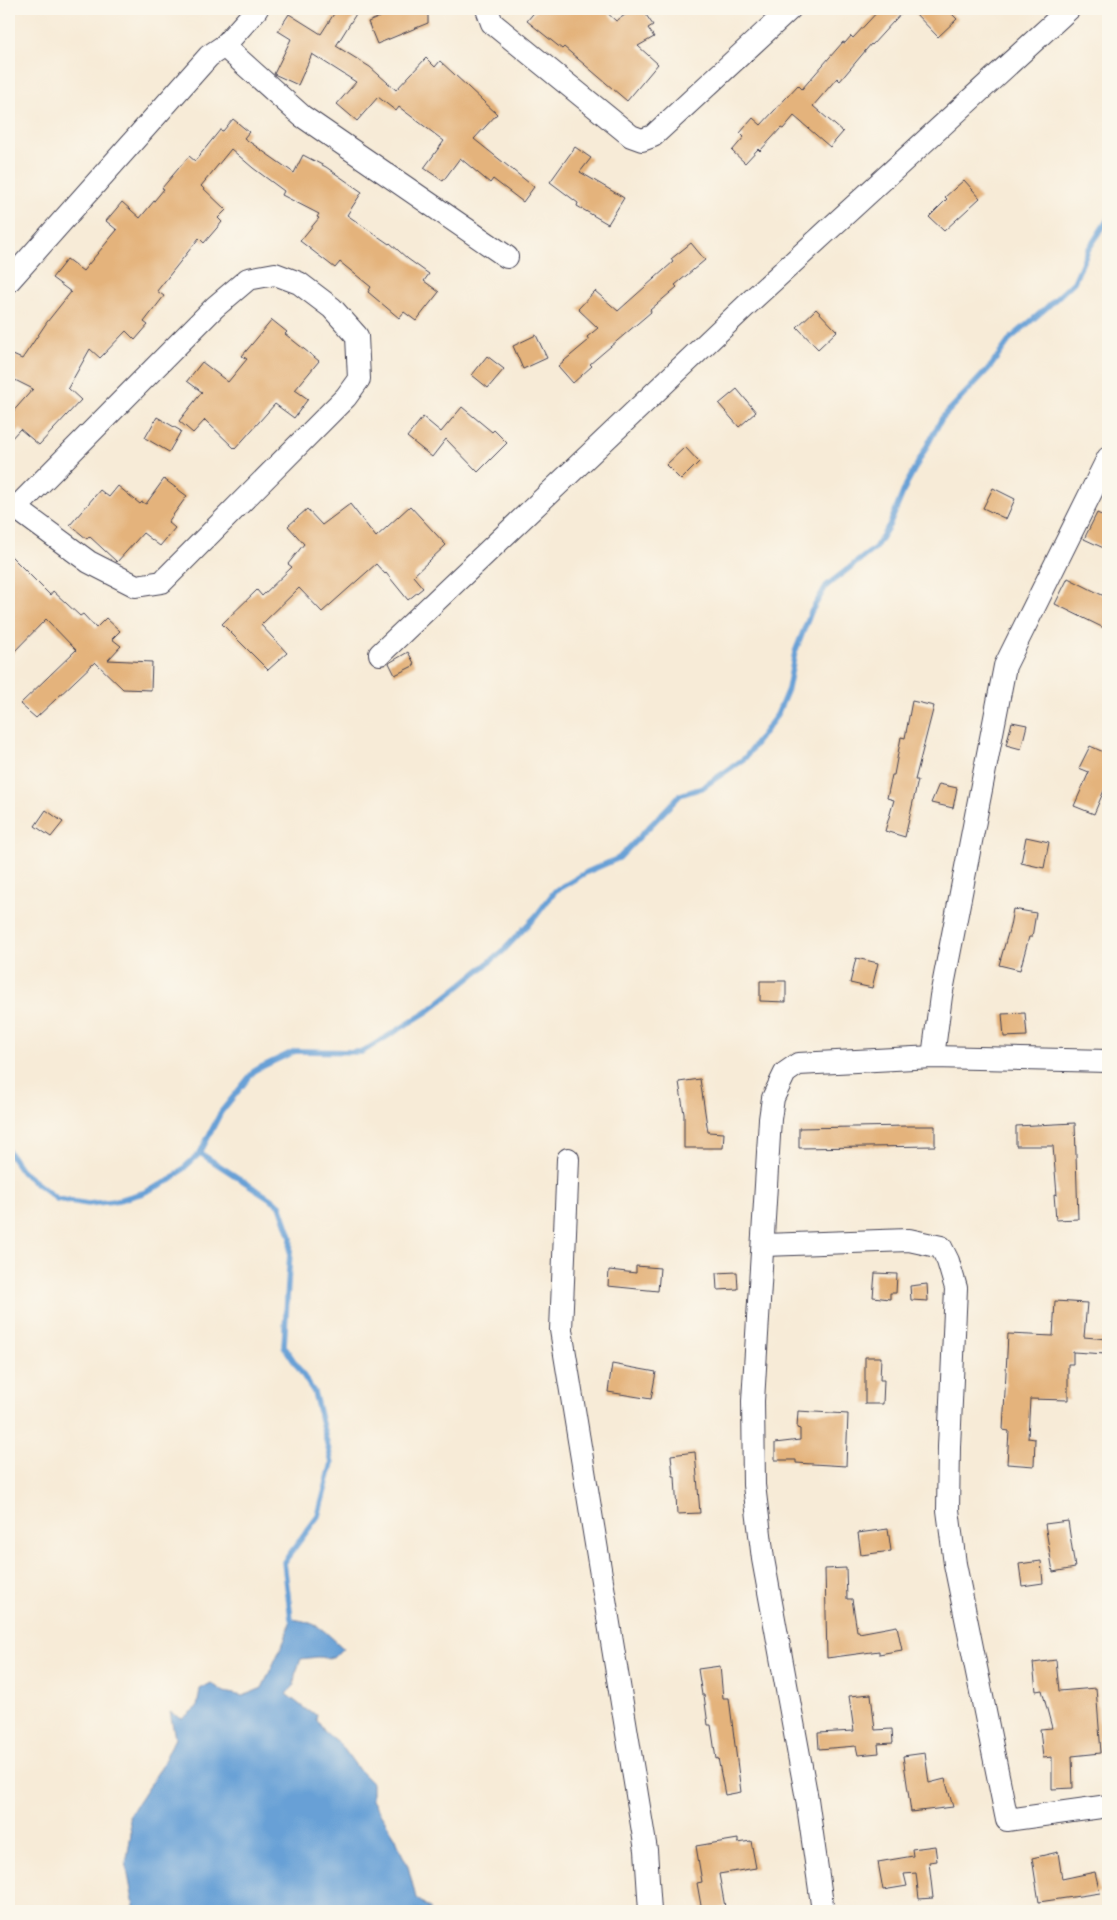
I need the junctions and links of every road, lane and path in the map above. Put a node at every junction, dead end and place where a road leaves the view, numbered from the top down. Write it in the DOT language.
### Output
graph roads {
  1 [pos="257,9"];
  2 [pos="487,9"];
  3 [pos="790,9"];
  4 [pos="1069,9"];
  5 [pos="224,46"];
  6 [pos="507,257"];
  7 [pos="9,281"];
  8 [pos="1108,458"];
  9 [pos="12,506"];
  10 [pos="380,654"];
  11 [pos="934,1057"];
  12 [pos="1108,1060"];
  13 [pos="568,1159"];
  14 [pos="764,1245"];
  15 [pos="1108,1806"];
  16 [pos="650,1911"];
  17 [pos="823,1911"];
  1 -- 5 [label="street"];
  2 -- 3 [label="street"];
  4 -- 10 [label="street"];
  5 -- 6 [label="street"];
  5 -- 7 [label="street"];
  8 -- 11 [label="street"];
  9 -- 9 [label="street"];
  11 -- 12 [label="street"];
  11 -- 14 [label="street"];
  13 -- 16 [label="street"];
  14 -- 15 [label="street"];
  14 -- 17 [label="street"];
}
